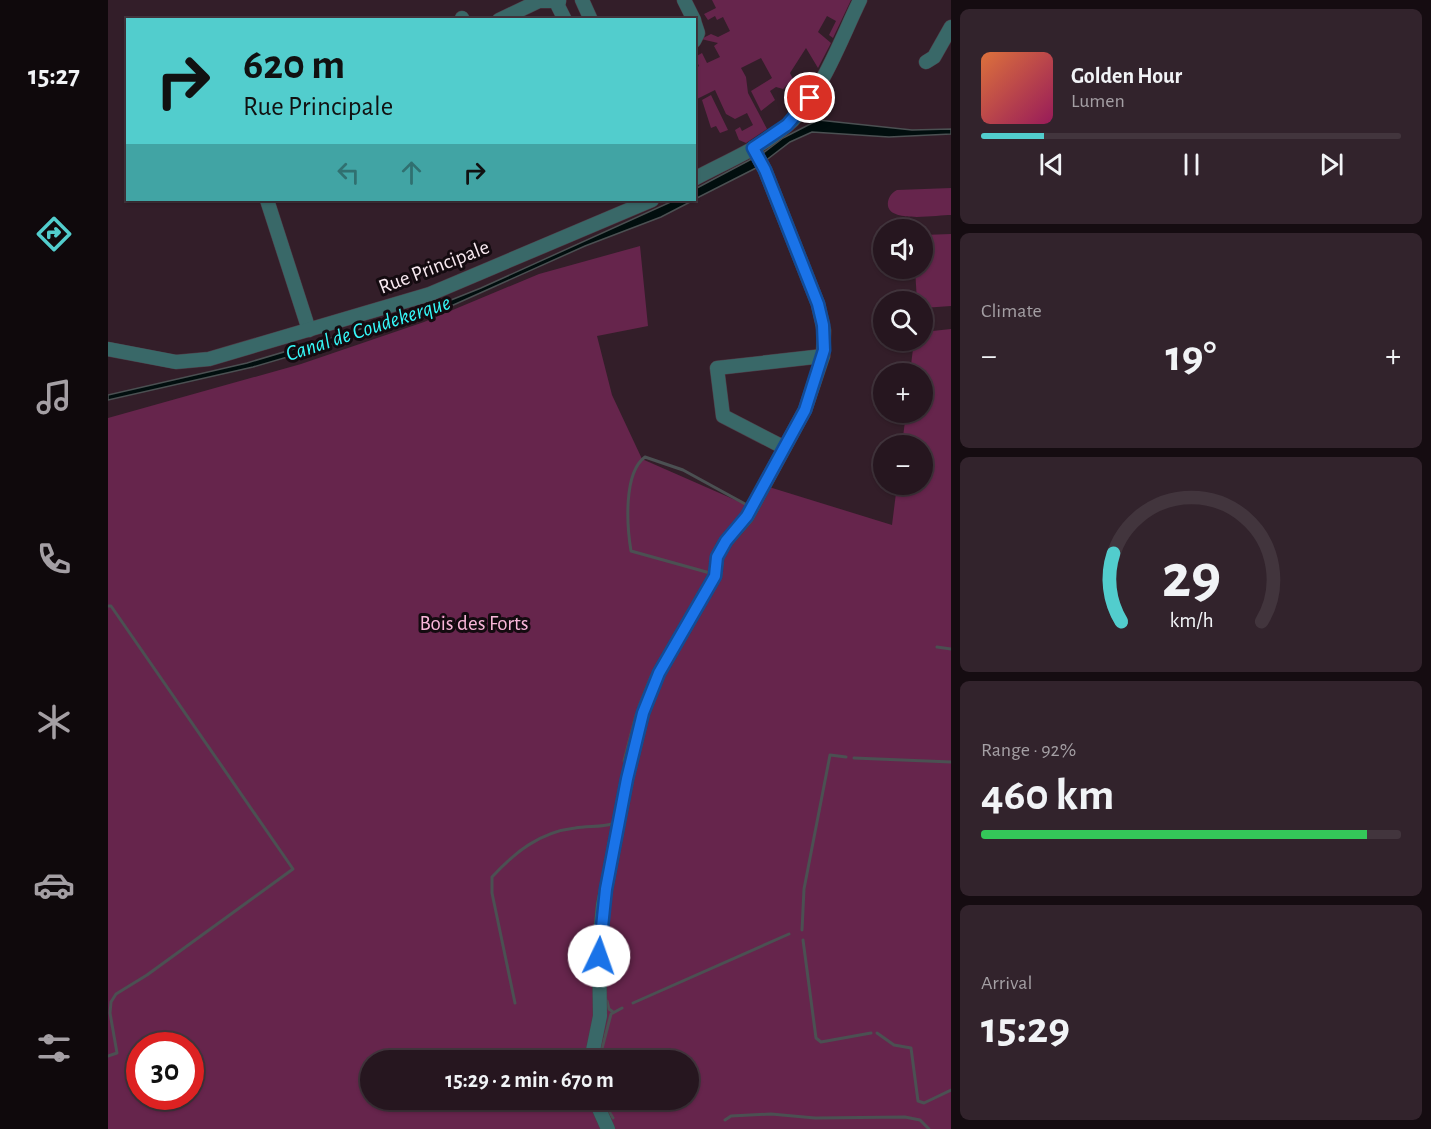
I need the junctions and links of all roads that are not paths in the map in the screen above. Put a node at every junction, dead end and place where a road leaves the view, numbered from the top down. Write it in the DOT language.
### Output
graph roads {
  1 [pos="582,0"];
  2 [pos="684,0"];
  3 [pos="860,0"];
  4 [pos="559,1"];
  5 [pos="503,18"];
  6 [pos="564,18"];
  7 [pos="590,18"];
  8 [pos="693,18"];
  9 [pos="951,27"];
  10 [pos="926,62"];
  11 [pos="754,150"];
  12 [pos="696,178"];
  13 [pos="267,201"];
  14 [pos="649,201"];
  15 [pos="309,330"];
  16 [pos="108,342"];
  17 [pos="108,349"];
  18 [pos="225,353"];
  19 [pos="823,356"];
  20 [pos="783,447"];
  21 [pos="593,1050"];
  22 [pos="599,1110"];
  23 [pos="608,1129"];
  1 -- 7 [label="street"];
  2 -- 8 [label="street"];
  3 -- 11 [label="street"];
  4 -- 5 [label="street"];
  4 -- 6 [label="street"];
  9 -- 10 [label="street"];
  11 -- 12 [label="street"];
  11 -- 19 [label="street"];
  13 -- 15 [label="street"];
  14 -- 15 [label="street, Rue Principale"];
  15 -- 18 [label="street, Rue Principale"];
  16 -- 18 [label="street, Rue Principale"];
  17 -- 18 [label="street, Rue Principale"];
  19 -- 20 [label="street"];
  19 -- 20 [label="street"];
  20 -- 21 [label="street"];
  22 -- 23 [label="street"];
}
